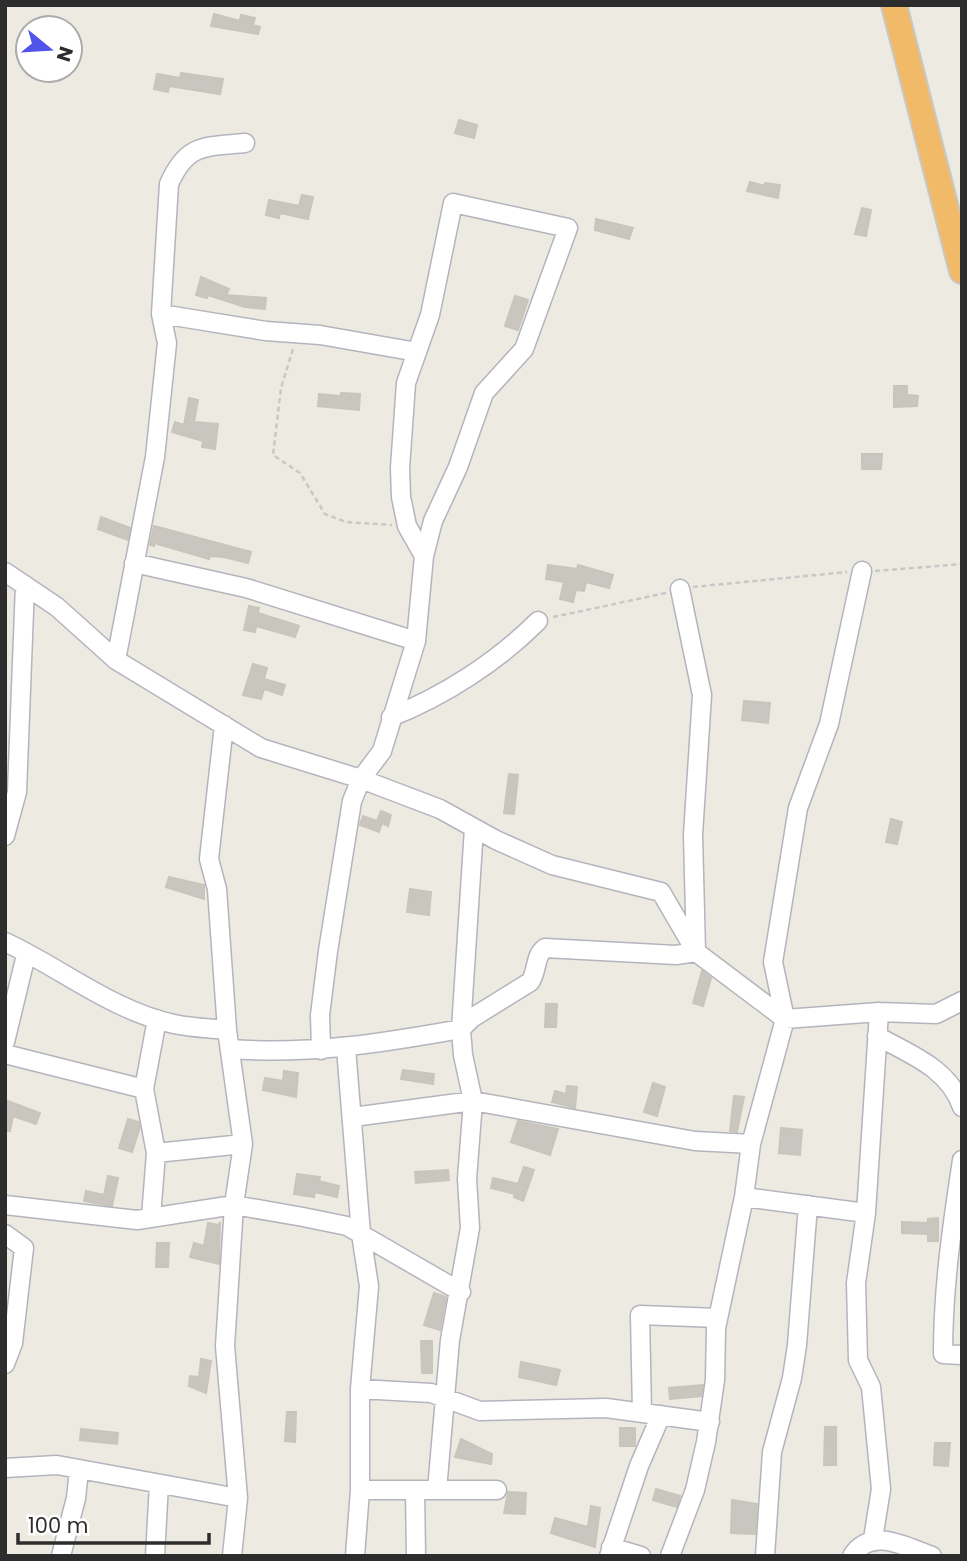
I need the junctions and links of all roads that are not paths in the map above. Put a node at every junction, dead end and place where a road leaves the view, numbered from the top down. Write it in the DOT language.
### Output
graph roads {
  1 [pos="894,5"];
  2 [pos="245,143"];
  3 [pos="962,271"];
  4 [pos="161,314"];
  5 [pos="417,352"];
  6 [pos="424,556"];
  7 [pos="135,563"];
  8 [pos="862,571"];
  9 [pos="5,572"];
  10 [pos="25,584"];
  11 [pos="680,589"];
  12 [pos="538,621"];
  13 [pos="416,641"];
  14 [pos="116,660"];
  15 [pos="391,718"];
  16 [pos="224,725"];
  17 [pos="362,779"];
  18 [pos="474,828"];
  19 [pos="5,836"];
  20 [pos="5,942"];
  21 [pos="696,952"];
  22 [pos="26,956"];
  23 [pos="962,1001"];
  24 [pos="879,1012"];
  25 [pos="157,1019"];
  26 [pos="785,1019"];
  27 [pos="461,1029"];
  28 [pos="228,1030"];
  29 [pos="877,1036"];
  30 [pos="5,1042"];
  31 [pos="346,1048"];
  32 [pos="230,1049"];
  33 [pos="321,1050"];
  34 [pos="5,1054"];
  35 [pos="144,1089"];
  36 [pos="473,1101"];
  37 [pos="962,1107"];
  38 [pos="353,1117"];
  39 [pos="243,1144"];
  40 [pos="751,1144"];
  41 [pos="156,1153"];
  42 [pos="962,1160"];
  43 [pos="744,1197"];
  44 [pos="5,1205"];
  45 [pos="234,1205"];
  46 [pos="808,1205"];
  47 [pos="866,1213"];
  48 [pos="151,1217"];
  49 [pos="5,1234"];
  50 [pos="361,1234"];
  51 [pos="954,1259"];
  52 [pos="461,1292"];
  53 [pos="718,1318"];
  54 [pos="962,1355"];
  55 [pos="5,1364"];
  56 [pos="360,1389"];
  57 [pos="446,1401"];
  58 [pos="642,1412"];
  59 [pos="661,1415"];
  60 [pos="710,1422"];
  61 [pos="5,1468"];
  62 [pos="79,1470"];
  63 [pos="159,1484"];
  64 [pos="360,1490"];
  65 [pos="415,1490"];
  66 [pos="437,1490"];
  67 [pos="497,1490"];
  68 [pos="238,1498"];
  69 [pos="873,1539"];
  70 [pos="610,1551"];
  71 [pos="61,1556"];
  72 [pos="155,1556"];
  73 [pos="232,1556"];
  74 [pos="355,1556"];
  75 [pos="416,1556"];
  76 [pos="641,1556"];
  77 [pos="670,1556"];
  78 [pos="765,1556"];
  79 [pos="852,1556"];
  80 [pos="932,1556"];
  1 -- 3 [label="highway"];
  2 -- 4 [label="street"];
  4 -- 5 [label="street"];
  4 -- 7 [label="street"];
  5 -- 6 [label="street"];
  5 -- 6 [label="street"];
  6 -- 13 [label="street"];
  7 -- 13 [label="street"];
  7 -- 14 [label="street"];
  8 -- 26 [label="street"];
  9 -- 10 [label="street"];
  10 -- 14 [label="street"];
  10 -- 19 [label="street"];
  11 -- 21 [label="street"];
  12 -- 15 [label="street"];
  13 -- 15 [label="street"];
  14 -- 16 [label="street"];
  15 -- 17 [label="street"];
  16 -- 17 [label="street"];
  16 -- 28 [label="street"];
  17 -- 18 [label="street"];
  17 -- 33 [label="street"];
  18 -- 21 [label="street"];
  18 -- 27 [label="street"];
  20 -- 22 [label="street"];
  21 -- 26 [label="street"];
  21 -- 27 [label="street"];
  22 -- 25 [label="street"];
  22 -- 30 [label="street"];
  23 -- 24 [label="street"];
  24 -- 26 [label="street"];
  24 -- 29 [label="street"];
  25 -- 28 [label="street"];
  25 -- 35 [label="street"];
  26 -- 40 [label="street"];
  27 -- 31 [label="street"];
  27 -- 36 [label="street"];
  28 -- 32 [label="street"];
  29 -- 37 [label="street"];
  29 -- 47 [label="street"];
  31 -- 33 [label="street"];
  31 -- 38 [label="street"];
  32 -- 33 [label="street"];
  32 -- 39 [label="street"];
  34 -- 35 [label="street"];
  35 -- 41 [label="street"];
  36 -- 38 [label="street"];
  36 -- 40 [label="street"];
  36 -- 52 [label="street"];
  38 -- 50 [label="street"];
  39 -- 41 [label="street"];
  39 -- 45 [label="street"];
  40 -- 43 [label="street"];
  41 -- 48 [label="street"];
  42 -- 51 [label="street"];
  43 -- 46 [label="street"];
  43 -- 53 [label="street"];
  44 -- 48 [label="street"];
  45 -- 48 [label="street"];
  45 -- 50 [label="street"];
  45 -- 68 [label="street"];
  46 -- 47 [label="street"];
  46 -- 78 [label="street"];
  47 -- 69 [label="street"];
  49 -- 55 [label="street"];
  50 -- 52 [label="street"];
  50 -- 56 [label="street"];
  51 -- 54 [label="street"];
  52 -- 57 [label="street"];
  53 -- 58 [label="street"];
  53 -- 60 [label="street"];
  56 -- 57 [label="street"];
  56 -- 64 [label="street"];
  57 -- 58 [label="street"];
  57 -- 66 [label="street"];
  58 -- 59 [label="street"];
  59 -- 60 [label="street"];
  59 -- 70 [label="street"];
  60 -- 77 [label="street"];
  61 -- 62 [label="street"];
  62 -- 63 [label="street"];
  62 -- 71 [label="street"];
  63 -- 68 [label="street"];
  63 -- 72 [label="street"];
  64 -- 65 [label="street"];
  64 -- 74 [label="street"];
  65 -- 66 [label="street"];
  65 -- 75 [label="street"];
  66 -- 67 [label="street"];
  68 -- 73 [label="street"];
  69 -- 79 [label="street"];
  69 -- 80 [label="street"];
  70 -- 76 [label="street"];
}
